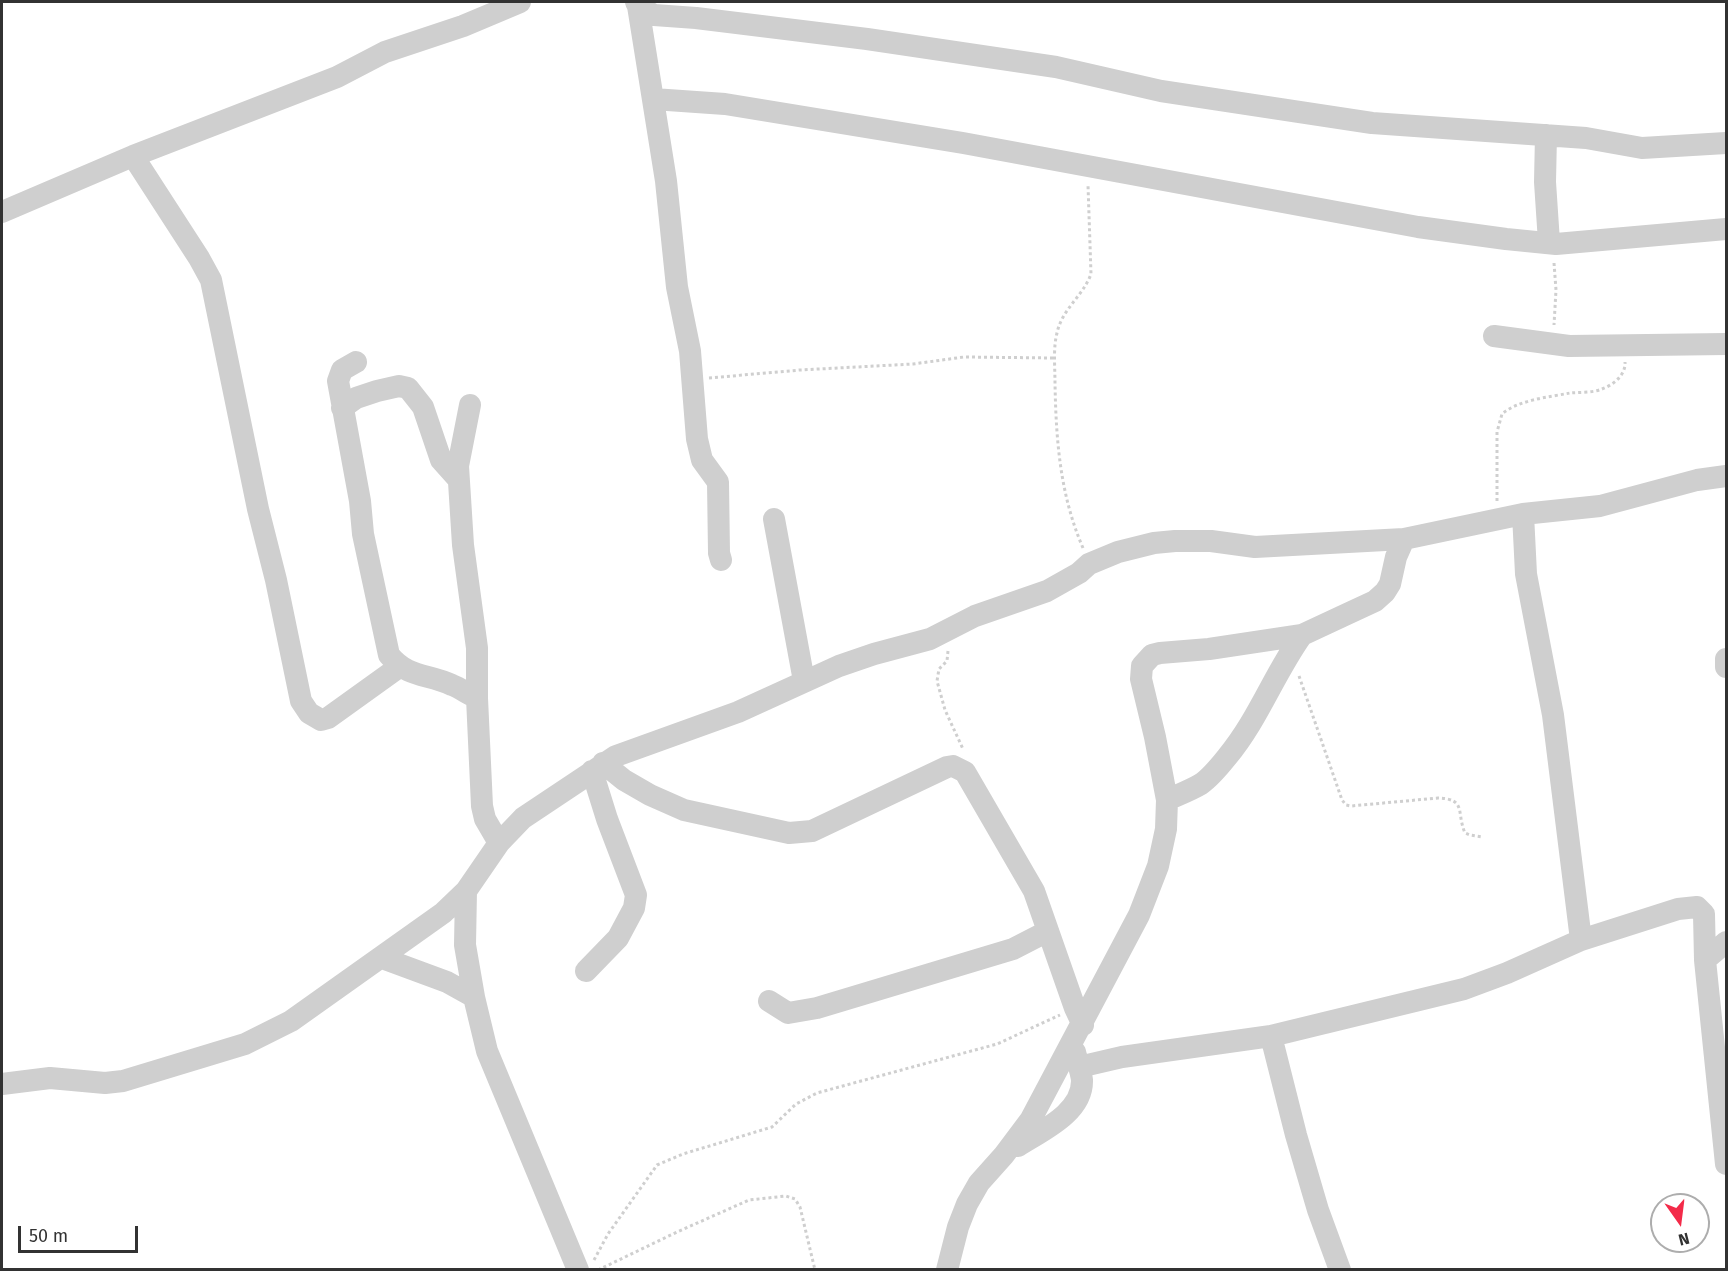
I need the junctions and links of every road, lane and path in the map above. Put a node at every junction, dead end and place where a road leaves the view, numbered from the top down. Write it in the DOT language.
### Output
graph roads {
  1 [pos="520,2"];
  2 [pos="637,4"];
  3 [pos="653,99"];
  4 [pos="1546,135"];
  5 [pos="1726,143"];
  6 [pos="133,156"];
  7 [pos="1089,166"];
  8 [pos="2,212"];
  9 [pos="1726,229"];
  10 [pos="1550,243"];
  11 [pos="1494,336"];
  12 [pos="1553,344"];
  13 [pos="1726,344"];
  14 [pos="1624,345"];
  15 [pos="1055,358"];
  16 [pos="356,362"];
  17 [pos="693,380"];
  18 [pos="471,405"];
  19 [pos="342,408"];
  20 [pos="1726,462"];
  21 [pos="1726,476"];
  22 [pos="458,479"];
  23 [pos="1697,480"];
  24 [pos="1523,514"];
  25 [pos="1498,518"];
  26 [pos="774,519"];
  27 [pos="1404,539"];
  28 [pos="721,560"];
  29 [pos="1089,564"];
  30 [pos="952,628"];
  31 [pos="1296,643"];
  32 [pos="399,667"];
  33 [pos="804,681"];
  34 [pos="477,698"];
  35 [pos="597,767"];
  36 [pos="965,771"];
  37 [pos="1167,800"];
  38 [pos="1484,837"];
  39 [pos="499,843"];
  40 [pos="466,891"];
  41 [pos="1048,931"];
  42 [pos="1581,940"];
  43 [pos="1726,942"];
  44 [pos="382,958"];
  45 [pos="1705,960"];
  46 [pos="586,971"];
  47 [pos="474,997"];
  48 [pos="769,1001"];
  49 [pos="1077,1025"];
  50 [pos="1271,1036"];
  51 [pos="1079,1067"];
  52 [pos="2,1084"];
  53 [pos="1004,1155"];
  54 [pos="1726,1164"];
  55 [pos="578,1269"];
  56 [pos="590,1269"];
  57 [pos="598,1269"];
  58 [pos="815,1269"];
  59 [pos="947,1269"];
  60 [pos="1340,1269"];
  1 -- 6 [label="street"];
  2 -- 3 [label="street"];
  2 -- 4 [label="street"];
  3 -- 7 [label="street"];
  3 -- 17 [label="street"];
  4 -- 5 [label="street"];
  4 -- 10 [label="street"];
  6 -- 8 [label="street"];
  6 -- 32 [label="street"];
  7 -- 10 [label="street"];
  7 -- 15 [label="path"];
  9 -- 10 [label="street"];
  10 -- 12 [label="path"];
  11 -- 12 [label="street"];
  12 -- 14 [label="street"];
  13 -- 14 [label="street"];
  14 -- 25 [label="path"];
  15 -- 17 [label="path"];
  15 -- 29 [label="path"];
  16 -- 19 [label="street"];
  17 -- 28 [label="street"];
  18 -- 22 [label="street"];
  19 -- 22 [label="street"];
  19 -- 32 [label="street"];
  20 -- 23 [label="street"];
  21 -- 23 [label="street"];
  22 -- 34 [label="street"];
  23 -- 24 [label="street"];
  24 -- 25 [label="street"];
  24 -- 42 [label="street"];
  25 -- 27 [label="street"];
  26 -- 33 [label="street"];
  27 -- 29 [label="street"];
  27 -- 31 [label="street"];
  29 -- 30 [label="street"];
  30 -- 33 [label="street"];
  30 -- 36 [label="path"];
  31 -- 37 [label="street"];
  31 -- 37 [label="street"];
  31 -- 38 [label="path"];
  32 -- 34 [label="street"];
  33 -- 35 [label="street"];
  34 -- 39 [label="street"];
  35 -- 36 [label="street"];
  35 -- 39 [label="street"];
  35 -- 46 [label="street"];
  36 -- 41 [label="street"];
  37 -- 49 [label="street"];
  39 -- 40 [label="street"];
  40 -- 44 [label="street"];
  40 -- 47 [label="street"];
  41 -- 48 [label="street"];
  41 -- 49 [label="street"];
  42 -- 45 [label="street"];
  42 -- 50 [label="street"];
  43 -- 45 [label="street"];
  44 -- 47 [label="street"];
  44 -- 52 [label="street"];
  45 -- 54 [label="street"];
  47 -- 55 [label="street"];
  49 -- 51 [label="street"];
  49 -- 53 [label="street"];
  49 -- 56 [label="path"];
  50 -- 51 [label="street"];
  50 -- 60 [label="street"];
  51 -- 53 [label="street"];
  53 -- 59 [label="street"];
  57 -- 58 [label="path"];
}
